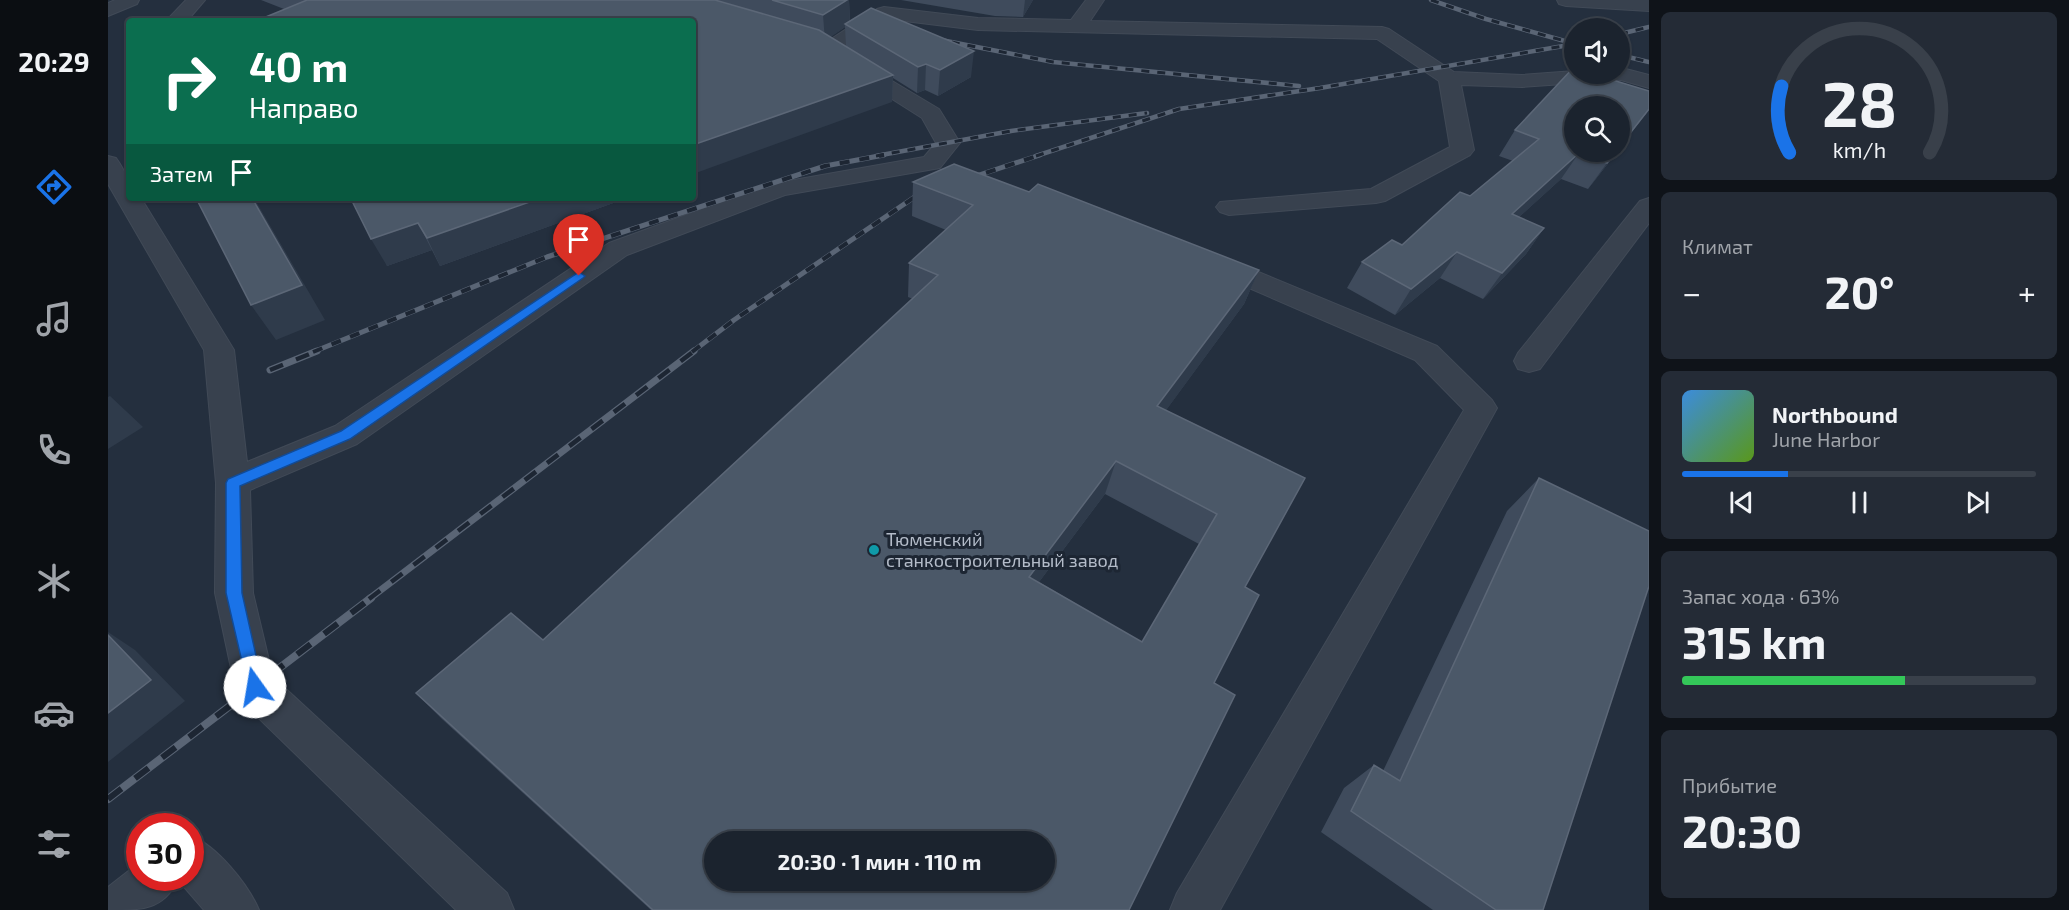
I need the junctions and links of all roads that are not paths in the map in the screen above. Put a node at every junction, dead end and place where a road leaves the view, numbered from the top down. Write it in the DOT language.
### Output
graph roads {
  1 [pos="130,0"];
  2 [pos="196,0"];
  3 [pos="1095,0"];
  4 [pos="1566,0"];
  5 [pos="1649,5"];
  6 [pos="108,10"];
  7 [pos="179,18"];
  8 [pos="1076,27"];
  9 [pos="784,37"];
  10 [pos="828,50"];
  11 [pos="1449,78"];
  12 [pos="1649,82"];
  13 [pos="108,163"];
  14 [pos="126,193"];
  15 [pos="131,201"];
  16 [pos="1649,206"];
  17 [pos="1229,207"];
  18 [pos="1190,252"];
  19 [pos="1529,361"];
  20 [pos="233,483"];
  21 [pos="204,874"];
  22 [pos="140,891"];
  23 [pos="117,910"];
  24 [pos="235,910"];
  25 [pos="489,910"];
  26 [pos="1194,910"];
  1 -- 6 [label="street"];
  2 -- 7 [label="street"];
  3 -- 8 [label="street"];
  4 -- 5 [label="street"];
  8 -- 10 [label="street"];
  8 -- 11 [label="street"];
  9 -- 10 [label="street"];
  10 -- 20 [label="street"];
  11 -- 12 [label="street"];
  11 -- 17 [label="street"];
  13 -- 14 [label="street"];
  15 -- 20 [label="street"];
  16 -- 19 [label="street"];
  18 -- 26 [label="street"];
  20 -- 25 [label="street"];
  21 -- 24 [label="street"];
  22 -- 23 [label="street"];
}
